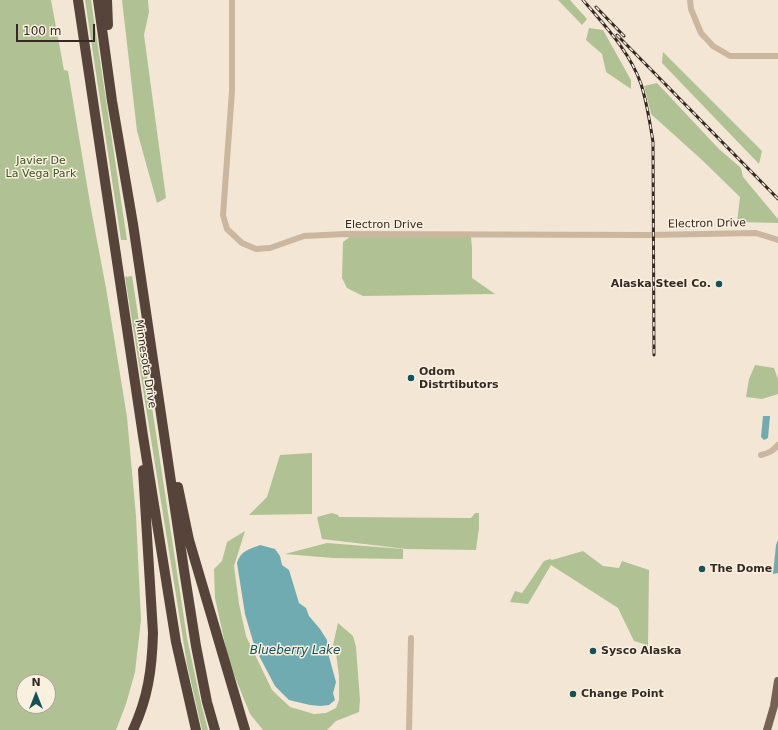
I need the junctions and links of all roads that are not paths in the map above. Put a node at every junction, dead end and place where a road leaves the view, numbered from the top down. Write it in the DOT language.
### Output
graph roads {
  1 [pos="72,0"];
  2 [pos="78,0"];
  3 [pos="98,0"];
  4 [pos="107,0"];
  5 [pos="232,0"];
  6 [pos="690,0"];
  7 [pos="778,56"];
  8 [pos="112,101"];
  9 [pos="94,107"];
  10 [pos="778,240"];
  11 [pos="163,425"];
  12 [pos="143,436"];
  13 [pos="778,445"];
  14 [pos="762,455"];
  15 [pos="411,638"];
  16 [pos="778,681"];
  17 [pos="132,730"];
  18 [pos="196,730"];
  19 [pos="215,730"];
  20 [pos="245,730"];
  21 [pos="409,730"];
  22 [pos="767,730"];
  1 -- 9 [label="highway"];
  2 -- 9 [label="highway, Minnesota Drive"];
  3 -- 8 [label="highway, Minnesota Drive"];
  4 -- 8 [label="highway"];
  5 -- 10 [label="street, Electron Drive"];
  6 -- 7 [label="street"];
  8 -- 11 [label="highway, Minnesota Drive"];
  9 -- 12 [label="highway, Minnesota Drive"];
  11 -- 19 [label="highway, Minnesota Drive"];
  11 -- 20 [label="highway"];
  12 -- 17 [label="highway"];
  12 -- 18 [label="highway, Minnesota Drive"];
  13 -- 14 [label="street"];
  15 -- 21 [label="street"];
  16 -- 22 [label="main road"];
}
